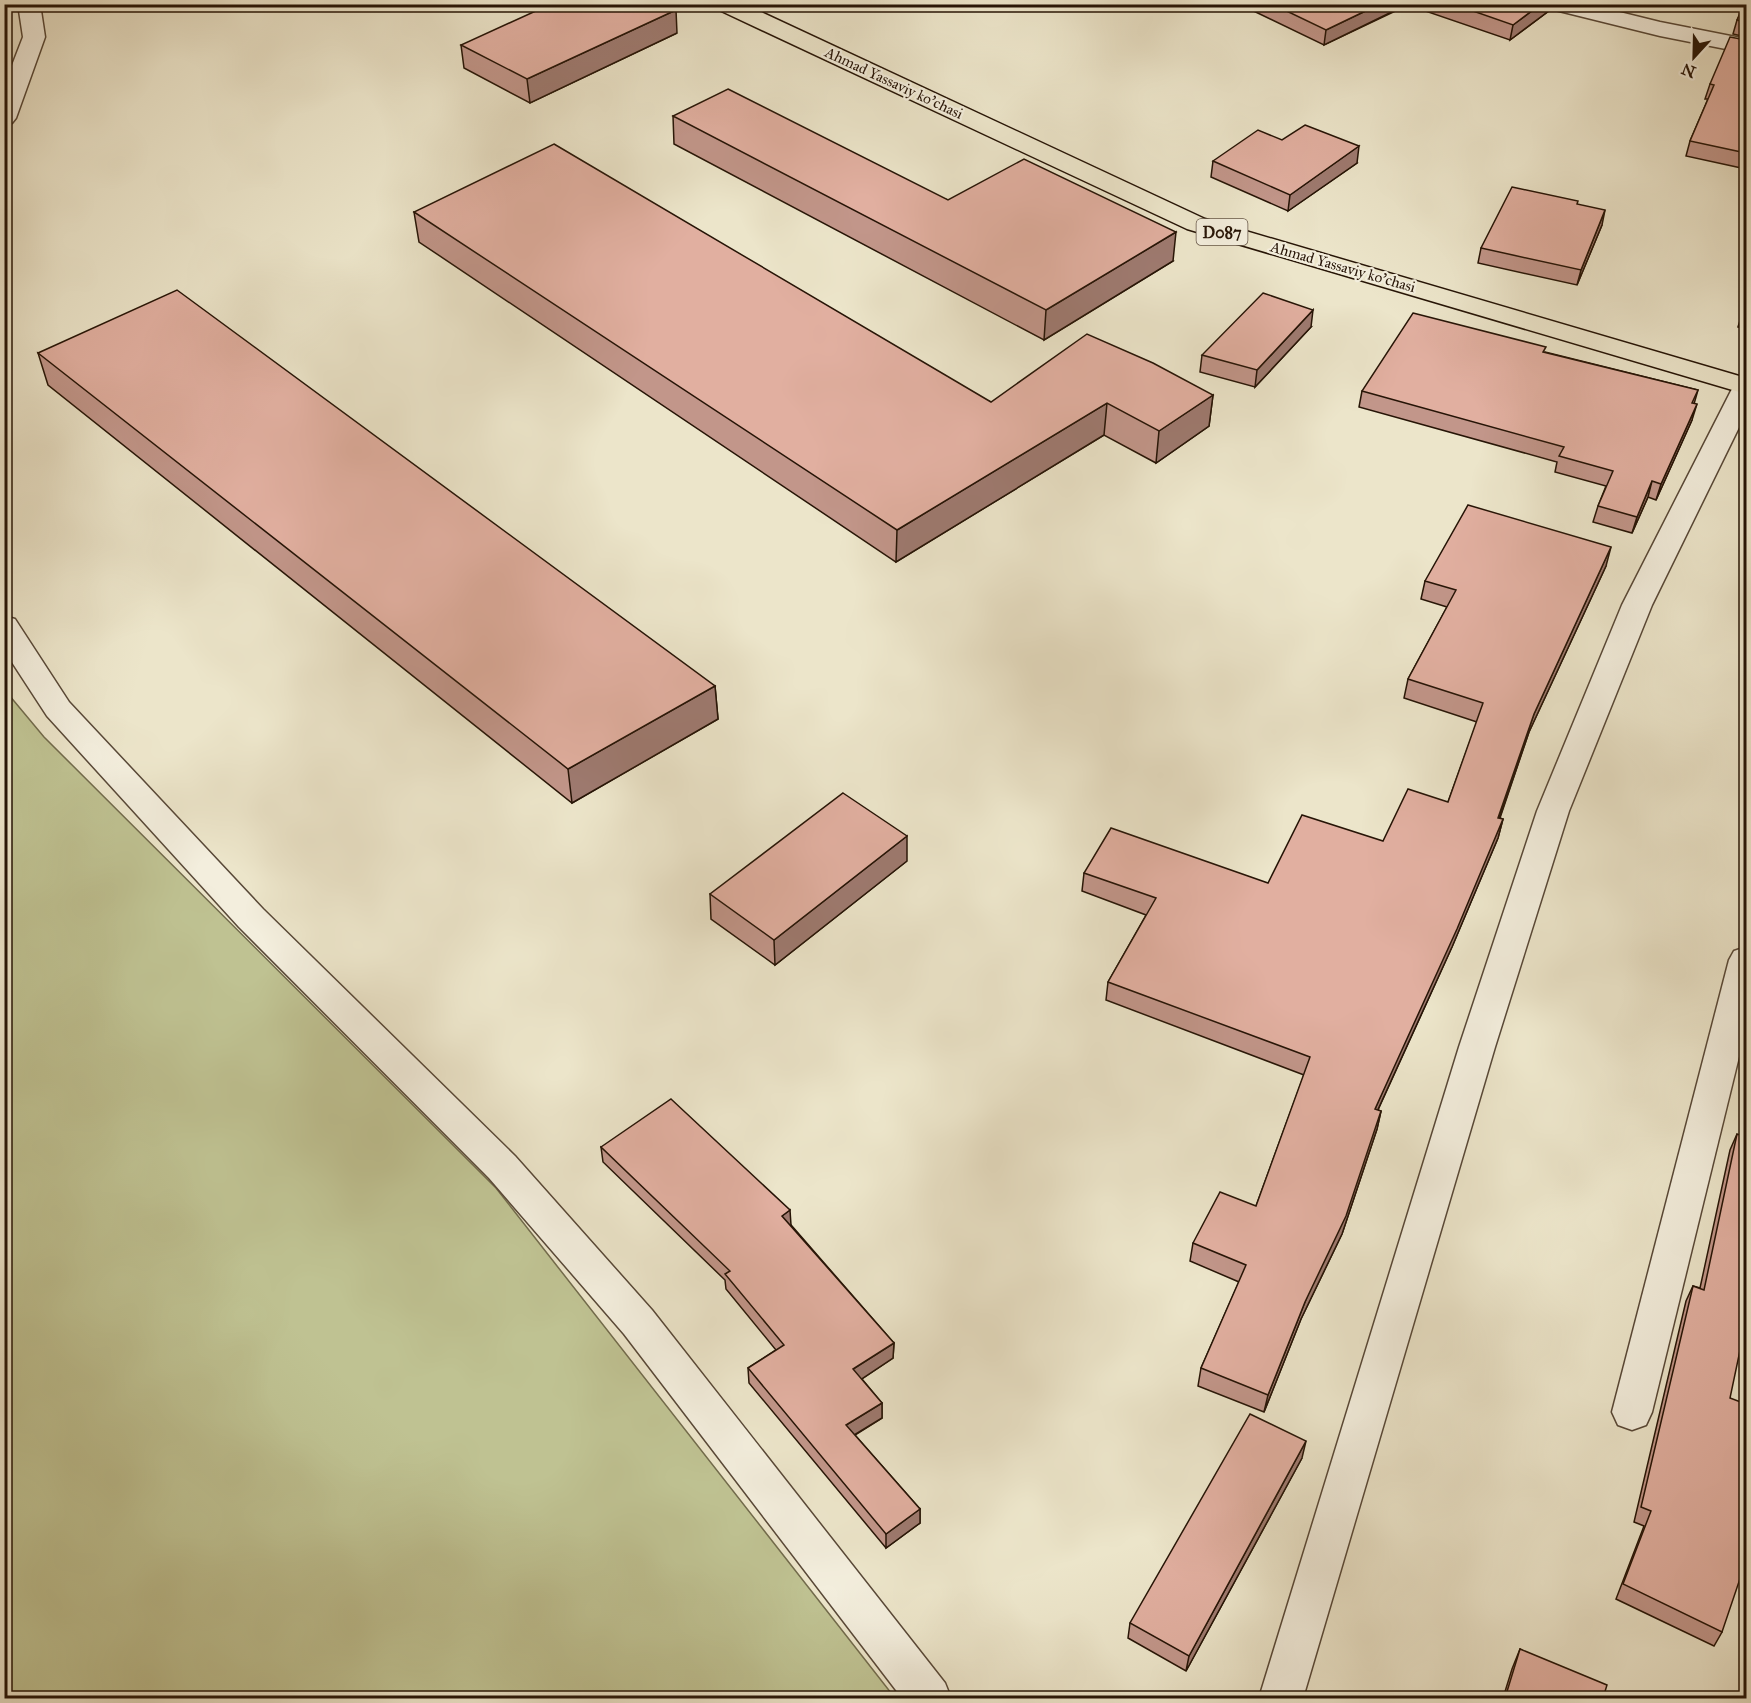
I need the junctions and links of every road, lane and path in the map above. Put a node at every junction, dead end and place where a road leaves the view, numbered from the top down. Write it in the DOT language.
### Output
graph roads {
  1 [pos="29,4"];
  2 [pos="725,4"];
  3 [pos="1559,4"];
  4 [pos="1746,46"];
  5 [pos="4,118"];
  6 [pos="1746,386"];
  7 [pos="4,626"];
  8 [pos="1746,960"];
  9 [pos="1632,1412"];
  10 [pos="929,1698"];
  11 [pos="1281,1698"];
  1 -- 5 [label="street"];
  2 -- 6 [label="main road, Ahmad Yassaviy ko'chasi / D087"];
  3 -- 4 [label="street"];
  6 -- 11 [label="street"];
  7 -- 10 [label="street"];
  8 -- 9 [label="street"];
}
